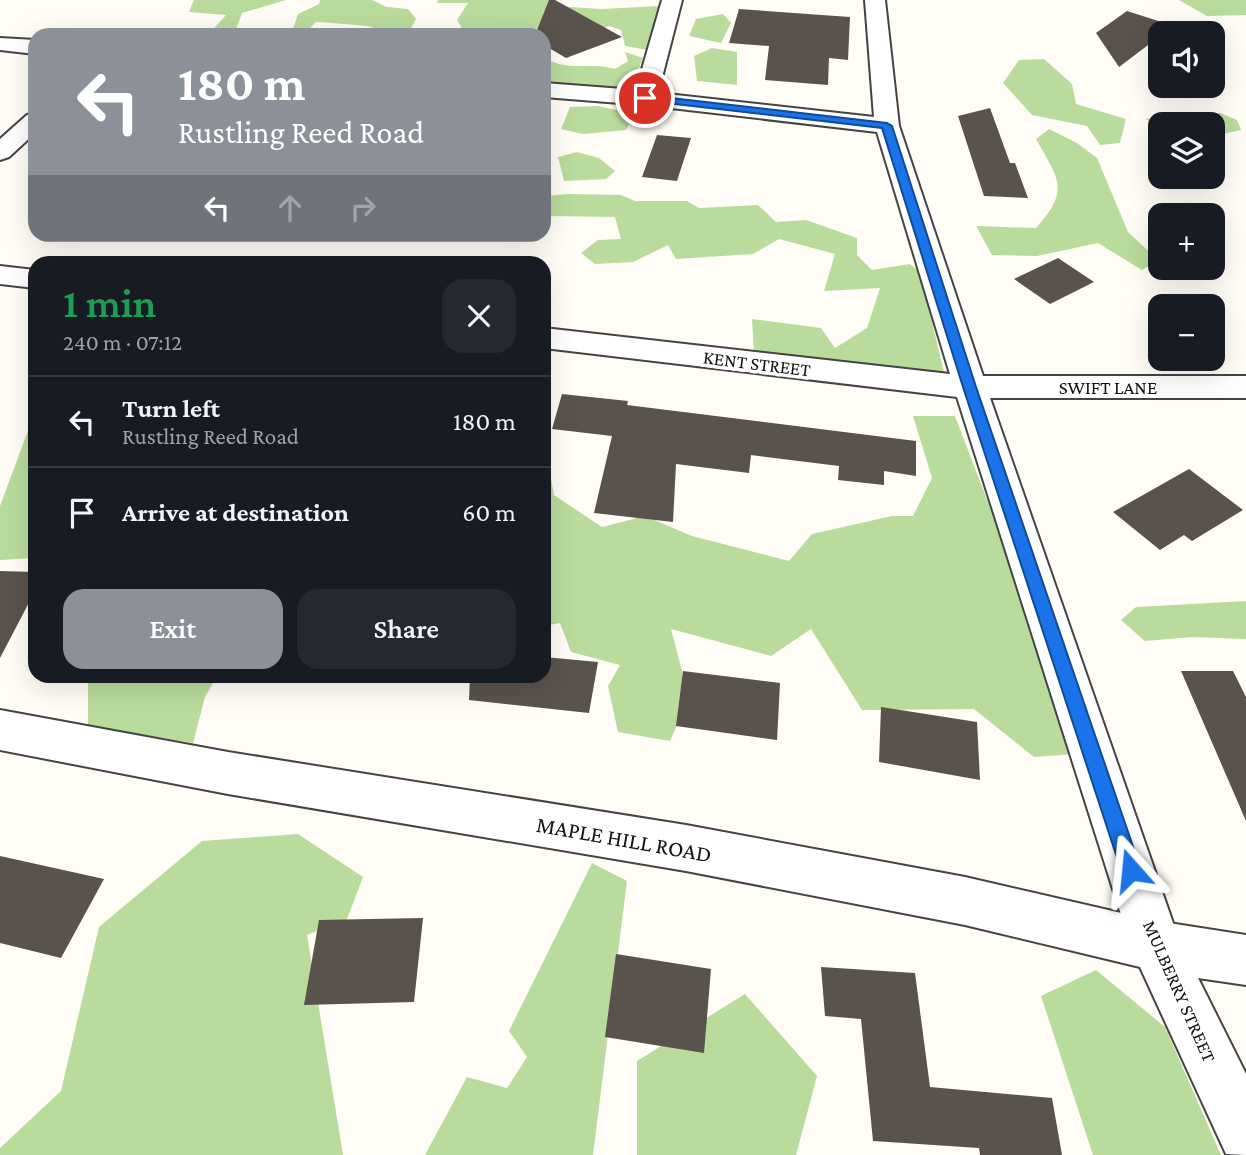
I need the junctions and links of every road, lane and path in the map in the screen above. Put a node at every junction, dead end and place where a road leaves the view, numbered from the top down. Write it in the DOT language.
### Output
graph roads {
  1 [pos="672,0"];
  2 [pos="875,0"];
  3 [pos="0,44"];
  4 [pos="28,46"];
  5 [pos="551,91"];
  6 [pos="645,98"];
  7 [pos="28,126"];
  8 [pos="887,126"];
  9 [pos="0,152"];
  10 [pos="0,275"];
  11 [pos="28,278"];
  12 [pos="551,339"];
  13 [pos="970,387"];
  14 [pos="1246,387"];
  15 [pos="0,730"];
  16 [pos="1156,946"];
  17 [pos="1246,960"];
  18 [pos="1246,1134"];
  1 -- 6 [label="street"];
  2 -- 8 [label="street, MULBERRY STREET"];
  3 -- 4 [label="street"];
  5 -- 6 [label="street"];
  6 -- 8 [label="street"];
  7 -- 9 [label="street"];
  8 -- 13 [label="street, MULBERRY STREET"];
  10 -- 11 [label="street"];
  12 -- 13 [label="street, KENT STREET"];
  13 -- 14 [label="street, SWIFT LANE"];
  13 -- 16 [label="street, MULBERRY STREET"];
  15 -- 16 [label="street, MAPLE HILL ROAD"];
  16 -- 17 [label="street, MAPLE HILL ROAD"];
  16 -- 18 [label="street, MULBERRY STREET"];
}
